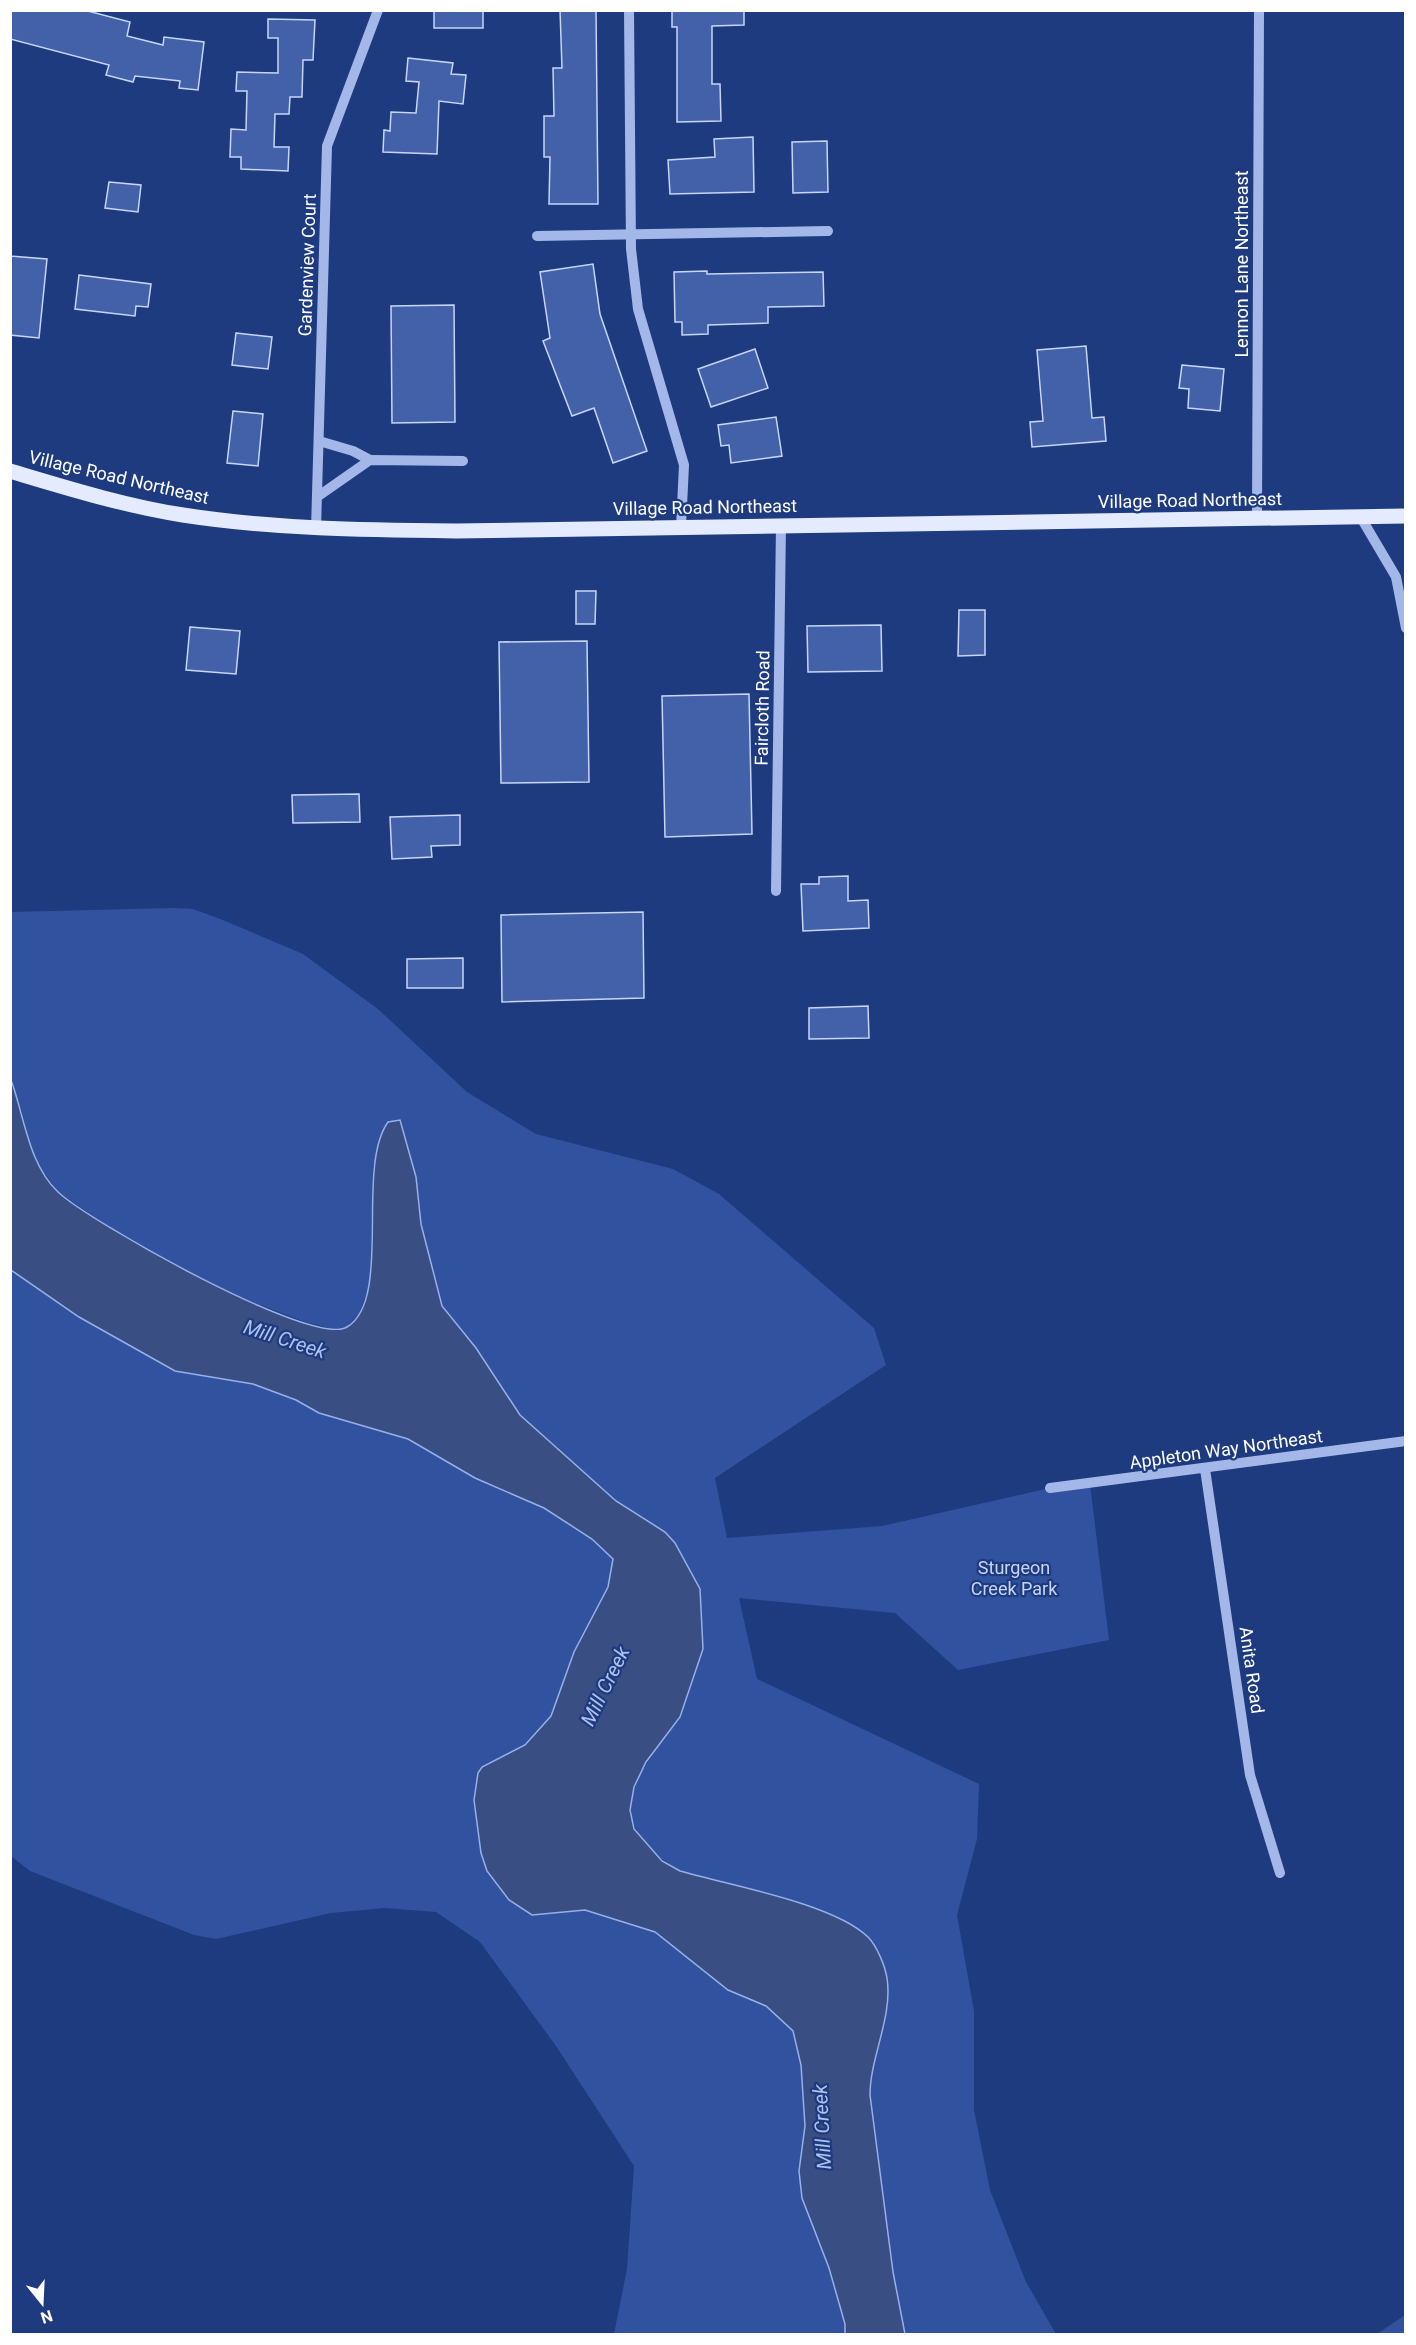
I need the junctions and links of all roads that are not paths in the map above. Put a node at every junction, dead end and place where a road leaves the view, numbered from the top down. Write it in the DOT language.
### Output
graph roads {
  1 [pos="378,10"];
  2 [pos="629,10"];
  3 [pos="1259,10"];
  4 [pos="828,231"];
  5 [pos="537,236"];
  6 [pos="630,236"];
  7 [pos="319,441"];
  8 [pos="370,460"];
  9 [pos="463,460"];
  10 [pos="10,471"];
  11 [pos="317,497"];
  12 [pos="1360,516"];
  13 [pos="1406,516"];
  14 [pos="1257,518"];
  15 [pos="781,525"];
  16 [pos="681,526"];
  17 [pos="316,529"];
  18 [pos="1406,628"];
  19 [pos="776,891"];
  20 [pos="1406,1441"];
  21 [pos="1205,1469"];
  22 [pos="1050,1488"];
  23 [pos="1280,1873"];
  1 -- 7 [label="street, Gardenview Court"];
  2 -- 6 [label="street"];
  3 -- 14 [label="street, Lennon Lane Northeast"];
  4 -- 6 [label="street"];
  5 -- 6 [label="street"];
  6 -- 16 [label="street"];
  7 -- 8 [label="street"];
  7 -- 11 [label="street, Gardenview Court"];
  8 -- 9 [label="street"];
  8 -- 11 [label="street"];
  10 -- 17 [label="main road, Village Road Northeast"];
  11 -- 17 [label="street, Gardenview Court"];
  12 -- 13 [label="main road, Village Road Northeast"];
  12 -- 14 [label="main road, Village Road Northeast"];
  12 -- 18 [label="street"];
  14 -- 15 [label="main road, Village Road Northeast"];
  15 -- 16 [label="main road, Village Road Northeast"];
  15 -- 19 [label="street, Faircloth Road"];
  16 -- 17 [label="main road, Village Road Northeast"];
  20 -- 21 [label="street, Appleton Way Northeast"];
  21 -- 22 [label="street, Appleton Way Northeast"];
  21 -- 23 [label="street, Anita Road"];
}
